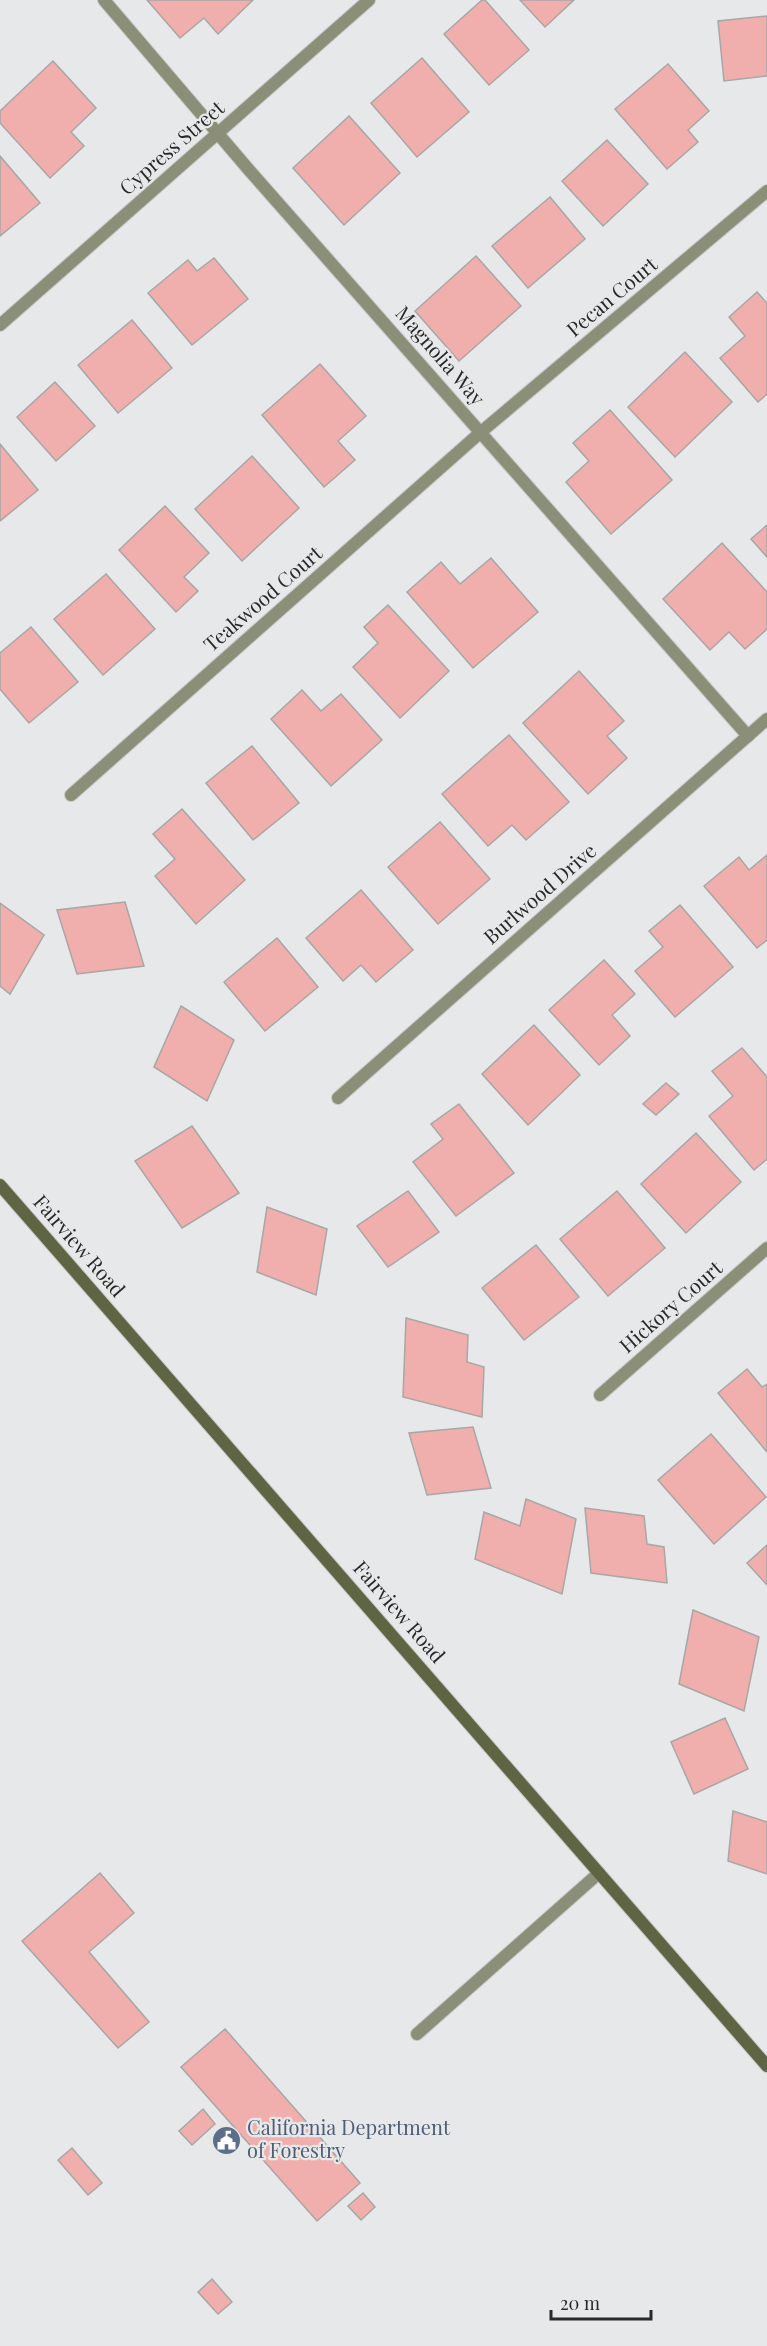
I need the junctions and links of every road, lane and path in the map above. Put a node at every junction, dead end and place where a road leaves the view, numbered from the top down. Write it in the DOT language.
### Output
graph roads {
  1 [pos="104,0"];
  2 [pos="369,0"];
  3 [pos="219,132"];
  4 [pos="767,190"];
  5 [pos="0,325"];
  6 [pos="481,432"];
  7 [pos="767,719"];
  8 [pos="748,736"];
  9 [pos="71,795"];
  10 [pos="338,1098"];
  11 [pos="0,1185"];
  12 [pos="767,1248"];
  13 [pos="600,1395"];
  14 [pos="599,1873"];
  15 [pos="417,2034"];
  16 [pos="767,2066"];
  1 -- 3 [label="street, Magnolia Way"];
  2 -- 3 [label="street, Cypress Street"];
  3 -- 5 [label="street, Cypress Street"];
  3 -- 6 [label="street, Magnolia Way"];
  4 -- 6 [label="street, Pecan Court"];
  6 -- 8 [label="street, Magnolia Way"];
  6 -- 9 [label="street, Teakwood Court"];
  7 -- 8 [label="street, Burlwood Drive"];
  8 -- 10 [label="street, Burlwood Drive"];
  11 -- 14 [label="main road, Fairview Road"];
  12 -- 13 [label="street, Hickory Court"];
  14 -- 15 [label="street"];
  14 -- 16 [label="main road, Fairview Road"];
}
